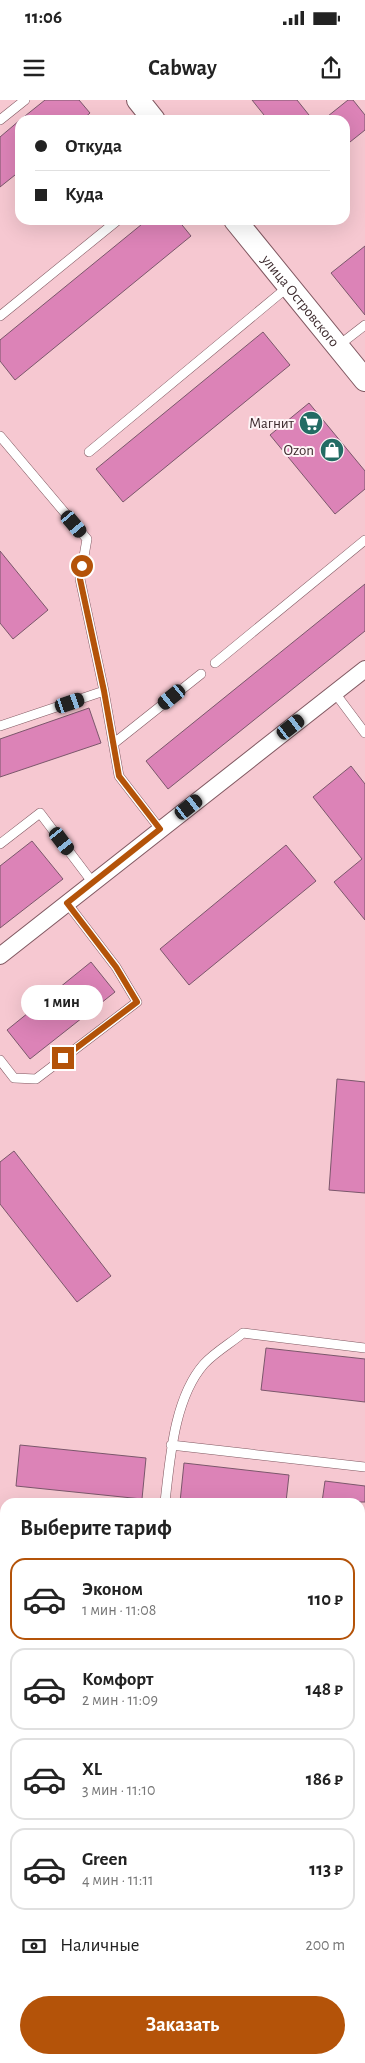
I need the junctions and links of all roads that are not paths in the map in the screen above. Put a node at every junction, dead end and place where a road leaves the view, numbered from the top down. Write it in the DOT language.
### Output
graph roads {
  1 [pos="25,100"];
  2 [pos="138,100"];
  3 [pos="150,115"];
  4 [pos="0,120"];
  5 [pos="112,225"];
  6 [pos="239,225"];
  7 [pos="289,286"];
  8 [pos="0,316"];
  9 [pos="365,325"];
  10 [pos="338,346"];
  11 [pos="365,380"];
  12 [pos="0,436"];
  13 [pos="89,452"];
  14 [pos="365,540"];
  15 [pos="215,662"];
  16 [pos="365,669"];
  17 [pos="201,674"];
  18 [pos="104,691"];
  19 [pos="335,694"];
  20 [pos="0,726"];
  21 [pos="365,733"];
  22 [pos="113,744"];
  23 [pos="160,829"];
  24 [pos="0,844"];
  25 [pos="93,882"];
  26 [pos="67,903"];
  27 [pos="0,956"];
  28 [pos="0,1060"];
  29 [pos="365,1348"];
  30 [pos="171,1445"];
  31 [pos="365,1467"];
  32 [pos="165,1498"];
  1 -- 4 [label="lane"];
  2 -- 3 [label="street"];
  5 -- 8 [label="lane"];
  6 -- 7 [label="street, улица Островского"];
  7 -- 10 [label="street, улица Островского"];
  7 -- 13 [label="lane"];
  9 -- 10 [label="lane"];
  10 -- 11 [label="street, улица Островского"];
  12 -- 18 [label="lane"];
  14 -- 15 [label="lane"];
  16 -- 19 [label="street"];
  17 -- 22 [label="lane"];
  18 -- 20 [label="lane"];
  18 -- 22 [label="lane"];
  19 -- 21 [label="lane"];
  19 -- 23 [label="street"];
  22 -- 23 [label="lane"];
  23 -- 25 [label="street"];
  24 -- 25 [label="lane"];
  25 -- 26 [label="street"];
  26 -- 27 [label="street"];
  26 -- 28 [label="lane"];
  29 -- 30 [label="lane"];
  30 -- 31 [label="lane"];
  30 -- 32 [label="lane"];
}
